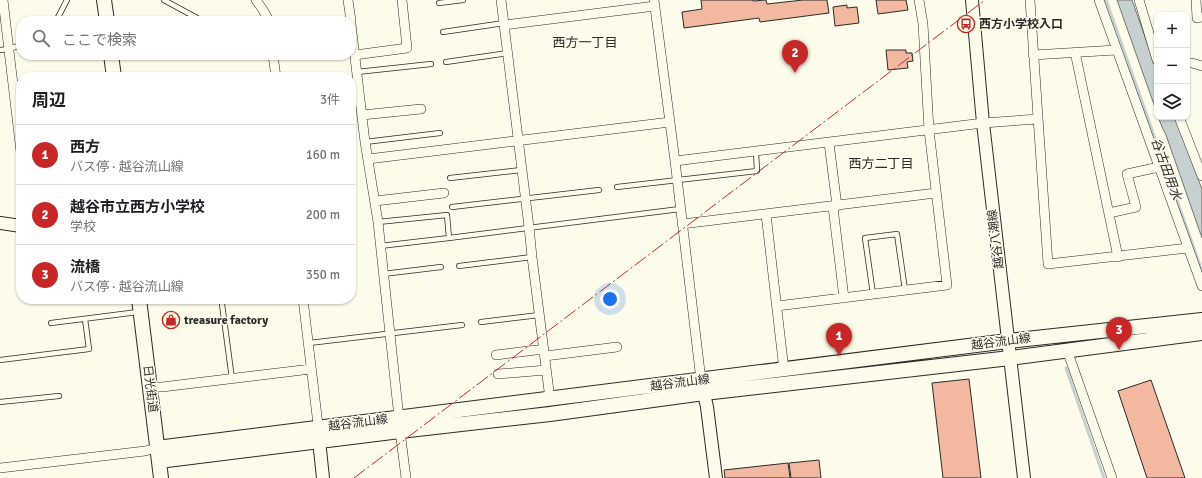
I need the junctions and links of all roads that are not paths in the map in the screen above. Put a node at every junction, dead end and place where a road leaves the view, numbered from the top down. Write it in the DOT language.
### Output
graph roads {
  1 [pos="3,0"];
  2 [pos="67,0"];
  3 [pos="104,0"];
  4 [pos="164,0"];
  5 [pos="256,0"];
  6 [pos="348,0"];
  7 [pos="402,0"];
  8 [pos="463,0"];
  9 [pos="501,0"];
  10 [pos="920,0"];
  11 [pos="972,0"];
  12 [pos="1030,0"];
  13 [pos="1099,0"];
  14 [pos="1139,0"];
  15 [pos="1196,0"];
  16 [pos="439,3"];
  17 [pos="654,3"];
  18 [pos="59,16"];
  19 [pos="106,16"];
  20 [pos="193,16"];
  21 [pos="266,16"];
  22 [pos="350,16"];
  23 [pos="1202,18"];
  24 [pos="504,24"];
  25 [pos="443,32"];
  26 [pos="16,46"];
  27 [pos="4,50"];
  28 [pos="1116,50"];
  29 [pos="1154,50"];
  30 [pos="1075,52"];
  31 [pos="508,53"];
  32 [pos="356,55"];
  33 [pos="1033,55"];
  34 [pos="112,60"];
  35 [pos="274,60"];
  36 [pos="356,60"];
  37 [pos="446,62"];
  38 [pos="1190,63"];
  39 [pos="431,64"];
  40 [pos="1202,66"];
  41 [pos="113,72"];
  42 [pos="275,72"];
  43 [pos="357,72"];
  44 [pos="421,109"];
  45 [pos="362,115"];
  46 [pos="1037,119"];
  47 [pos="1180,120"];
  48 [pos="16,122"];
  49 [pos="670,122"];
  50 [pos="983,123"];
  51 [pos="929,130"];
  52 [pos="440,133"];
  53 [pos="518,141"];
  54 [pos="365,142"];
  55 [pos="829,142"];
  56 [pos="756,151"];
  57 [pos="368,159"];
  58 [pos="675,161"];
  59 [pos="1159,167"];
  60 [pos="521,170"];
  61 [pos="1202,176"];
  62 [pos="450,178"];
  63 [pos="678,180"];
  64 [pos="617,187"];
  65 [pos="599,190"];
  66 [pos="444,193"];
  67 [pos="936,193"];
  68 [pos="525,199"];
  69 [pos="375,201"];
  70 [pos="835,206"];
  71 [pos="452,207"];
  72 [pos="680,209"];
  73 [pos="1109,213"];
  74 [pos="766,214"];
  75 [pos="378,222"];
  76 [pos="0,223"];
  77 [pos="682,224"];
  78 [pos="16,225"];
  79 [pos="529,228"];
  80 [pos="449,238"];
  81 [pos="380,246"];
  82 [pos="1188,248"];
  83 [pos="532,257"];
  84 [pos="1118,257"];
  85 [pos="459,266"];
  86 [pos="441,267"];
  87 [pos="383,274"];
  88 [pos="1202,286"];
  89 [pos="905,290"];
  90 [pos="873,294"];
  91 [pos="844,298"];
  92 [pos="222,304"];
  93 [pos="304,304"];
  94 [pos="140,305"];
  95 [pos="777,306"];
  96 [pos="539,316"];
  97 [pos="85,319"];
  98 [pos="1202,320"];
  99 [pos="481,322"];
  100 [pos="51,323"];
  101 [pos="462,325"];
  102 [pos="1202,333"];
  103 [pos="389,334"];
  104 [pos="1008,341"];
  105 [pos="309,343"];
  106 [pos="616,347"];
  107 [pos="1067,350"];
  108 [pos="544,353"];
  109 [pos="496,355"];
  110 [pos="1010,358"];
  111 [pos="0,360"];
  112 [pos="311,369"];
  113 [pos="546,370"];
  114 [pos="784,370"];
  115 [pos="498,374"];
  116 [pos="232,379"];
  117 [pos="149,387"];
  118 [pos="702,387"];
  119 [pos="59,396"];
  120 [pos="550,399"];
  121 [pos="0,402"];
  122 [pos="400,424"];
  123 [pos="319,434"];
  124 [pos="158,455"];
  125 [pos="0,468"];
  126 [pos="160,478"];
  127 [pos="324,478"];
  128 [pos="406,478"];
  129 [pos="716,478"];
  130 [pos="1024,478"];
  131 [pos="1112,478"];
  1 -- 27 [label="street"];
  2 -- 18 [label="lane"];
  3 -- 19 [label="main road"];
  4 -- 20 [label="lane"];
  5 -- 21 [label="street"];
  6 -- 22 [label="street"];
  7 -- 32 [label="street"];
  8 -- 16 [label="lane"];
  9 -- 24 [label="street"];
  10 -- 51 [label="street"];
  11 -- 50 [label="main road, 越谷八潮線"];
  12 -- 33 [label="street"];
  13 -- 28 [label="street"];
  14 -- 29 [label="street"];
  15 -- 23 [label="street"];
  17 -- 24 [label="street"];
  17 -- 49 [label="street"];
  24 -- 25 [label="lane"];
  24 -- 31 [label="street"];
  26 -- 27 [label="lane"];
  27 -- 48 [label="street"];
  28 -- 30 [label="street"];
  28 -- 59 [label="street"];
  30 -- 33 [label="street"];
  30 -- 73 [label="street"];
  31 -- 37 [label="lane"];
  31 -- 53 [label="street"];
  33 -- 46 [label="street"];
  34 -- 41 [label="main road"];
  35 -- 42 [label="street"];
  36 -- 43 [label="street"];
  38 -- 40 [label="street"];
  39 -- 43 [label="lane"];
  43 -- 45 [label="street"];
  44 -- 45 [label="street"];
  45 -- 54 [label="street"];
  46 -- 50 [label="street"];
  46 -- 84 [label="street"];
  47 -- 61 [label="street"];
  49 -- 53 [label="street"];
  49 -- 58 [label="street"];
  50 -- 51 [label="street"];
  50 -- 104 [label="main road, 越谷八潮線"];
  51 -- 55 [label="street"];
  51 -- 67 [label="street"];
  52 -- 54 [label="lane"];
  53 -- 57 [label="street"];
  53 -- 60 [label="street"];
  54 -- 57 [label="street"];
  55 -- 56 [label="street"];
  55 -- 70 [label="street"];
  56 -- 58 [label="street"];
  56 -- 63 [label="lane"];
  57 -- 69 [label="street"];
  58 -- 63 [label="street"];
  59 -- 73 [label="street"];
  59 -- 82 [label="street"];
  60 -- 62 [label="lane"];
  60 -- 68 [label="street"];
  63 -- 64 [label="lane"];
  63 -- 72 [label="street"];
  65 -- 68 [label="lane"];
  66 -- 69 [label="street"];
  67 -- 70 [label="street"];
  67 -- 89 [label="street"];
  68 -- 71 [label="lane"];
  68 -- 79 [label="street"];
  69 -- 75 [label="street"];
  70 -- 74 [label="street"];
  70 -- 91 [label="street"];
  72 -- 77 [label="street"];
  72 -- 79 [label="lane"];
  73 -- 84 [label="street"];
  74 -- 77 [label="street"];
  74 -- 95 [label="street"];
  75 -- 80 [label="lane"];
  75 -- 81 [label="street"];
  76 -- 78 [label="main road"];
  77 -- 118 [label="street"];
  79 -- 80 [label="lane"];
  79 -- 83 [label="street"];
  80 -- 81 [label="lane"];
  81 -- 87 [label="street"];
  82 -- 84 [label="street"];
  82 -- 88 [label="street"];
  83 -- 85 [label="lane"];
  83 -- 96 [label="street"];
  86 -- 87 [label="lane"];
  87 -- 103 [label="street"];
  89 -- 90 [label="street"];
  89 -- 90 [label="lane"];
  90 -- 91 [label="street"];
  91 -- 95 [label="street"];
  92 -- 116 [label="lane"];
  93 -- 105 [label="street"];
  94 -- 97 [label="lane"];
  94 -- 117 [label="main road, 日光街道"];
  95 -- 114 [label="street"];
  96 -- 99 [label="lane"];
  96 -- 108 [label="street"];
  97 -- 100 [label="lane"];
  97 -- 111 [label="lane"];
  98 -- 104 [label="main road, 越谷流山線"];
  101 -- 103 [label="lane"];
  102 -- 107 [label="main road, 越谷流山線"];
  103 -- 105 [label="lane"];
  103 -- 122 [label="street"];
  104 -- 110 [label="main road, 越谷八潮線"];
  104 -- 114 [label="main road, 越谷流山線"];
  105 -- 112 [label="street"];
  106 -- 108 [label="street"];
  107 -- 110 [label="main road, 越谷流山線"];
  107 -- 131 [label="street"];
  108 -- 109 [label="street"];
  108 -- 113 [label="street"];
  110 -- 118 [label="main road, 越谷流山線"];
  110 -- 130 [label="main road, 越谷八潮線"];
  112 -- 116 [label="street"];
  112 -- 123 [label="street"];
  113 -- 115 [label="street"];
  113 -- 120 [label="street"];
  114 -- 118 [label="main road, 越谷流山線"];
  116 -- 117 [label="street"];
  117 -- 124 [label="main road, 日光街道"];
  118 -- 120 [label="main road, 越谷流山線"];
  118 -- 122 [label="main road, 越谷流山線"];
  118 -- 129 [label="main road"];
  119 -- 121 [label="lane"];
  120 -- 122 [label="main road, 越谷流山線"];
  122 -- 123 [label="main road, 越谷流山線"];
  122 -- 128 [label="street"];
  123 -- 124 [label="main road, 越谷流山線"];
  123 -- 127 [label="main road"];
  124 -- 125 [label="street"];
  124 -- 126 [label="main road, 日光街道"];
}
